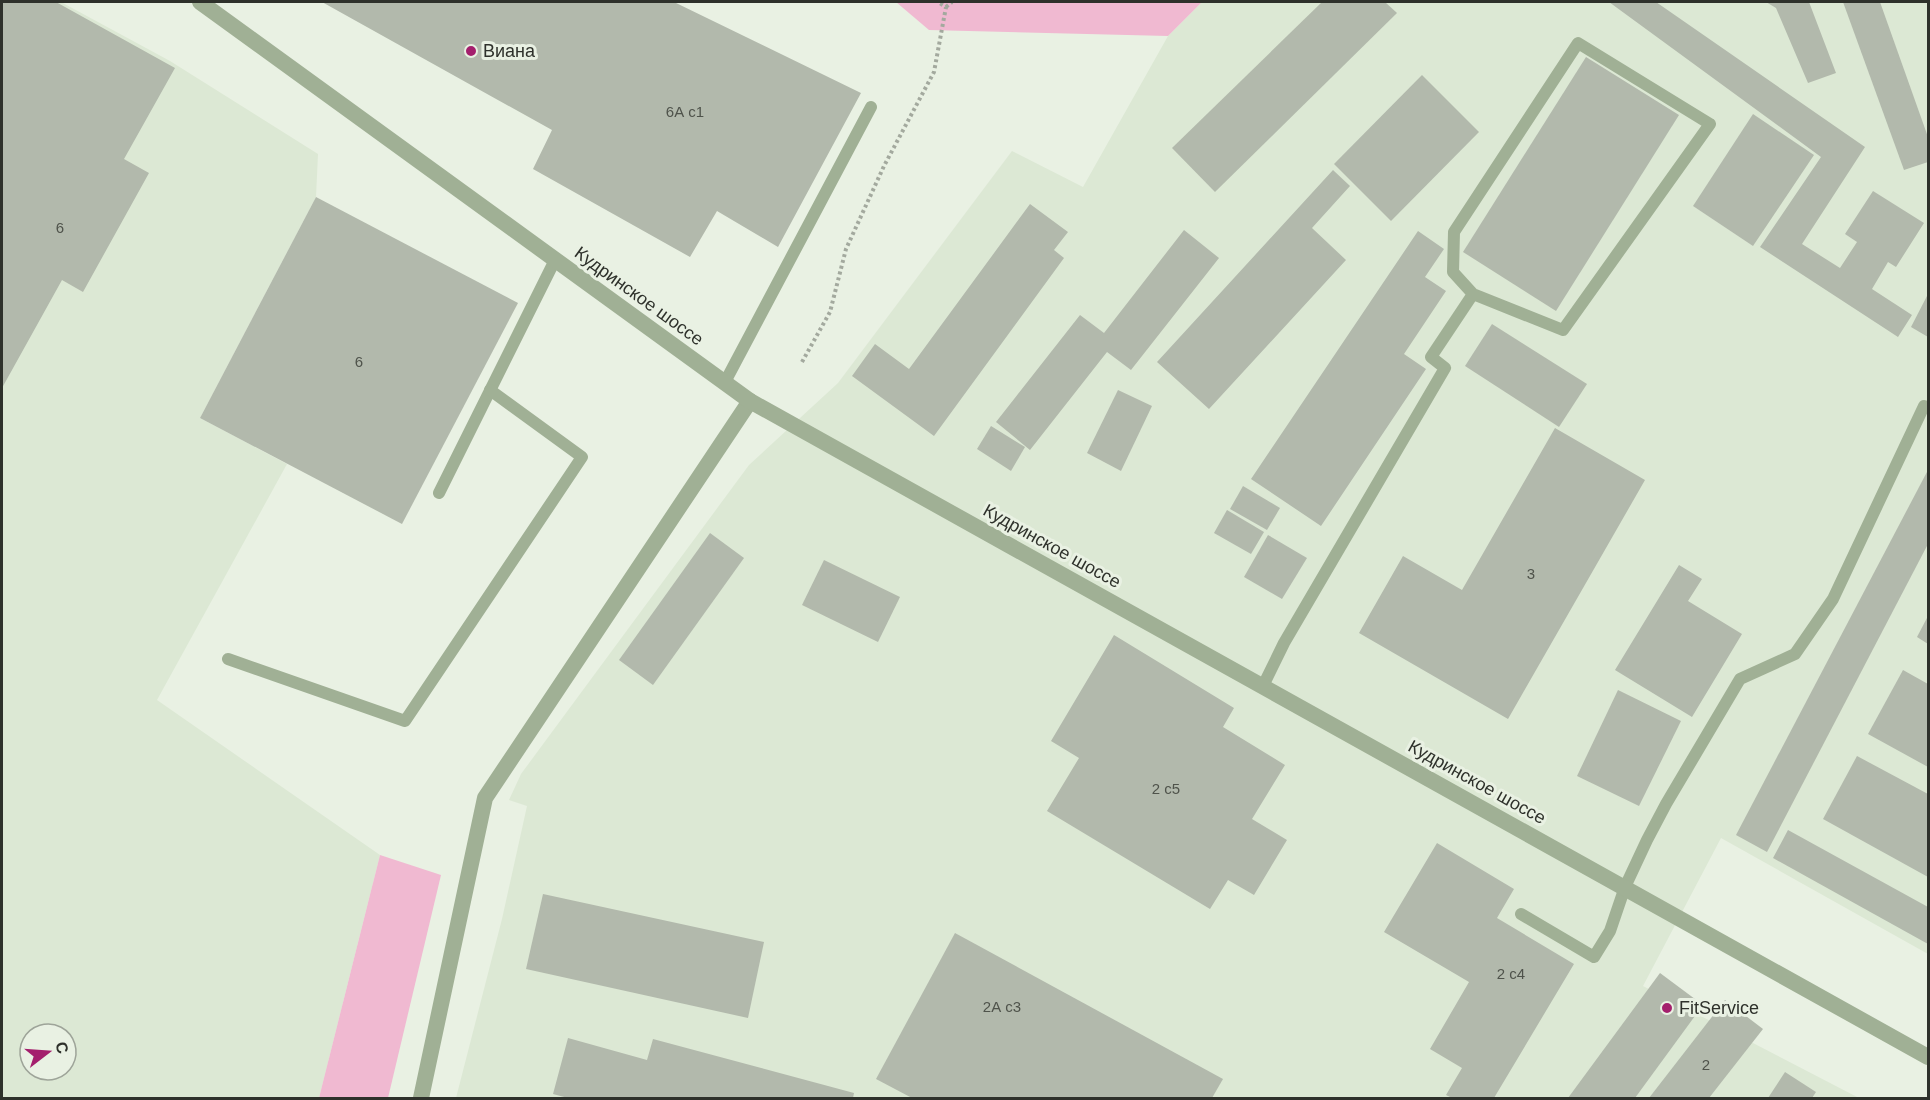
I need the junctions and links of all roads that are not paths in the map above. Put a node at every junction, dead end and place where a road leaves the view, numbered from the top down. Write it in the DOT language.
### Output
graph roads {
  1 [pos="200,2"];
  2 [pos="871,107"];
  3 [pos="555,260"];
  4 [pos="1473,294"];
  5 [pos="725,382"];
  6 [pos="490,390"];
  7 [pos="750,401"];
  8 [pos="1924,406"];
  9 [pos="439,493"];
  10 [pos="228,658"];
  11 [pos="1263,686"];
  12 [pos="1625,887"];
  13 [pos="1521,914"];
  14 [pos="1929,1057"];
  15 [pos="421,1098"];
  1 -- 3 [label="street, Кудринское шоссе"];
  2 -- 5 [label="lane"];
  3 -- 5 [label="street, Кудринское шоссе"];
  3 -- 6 [label="lane"];
  4 -- 4 [label="lane"];
  4 -- 11 [label="lane"];
  5 -- 7 [label="street, Кудринское шоссе"];
  6 -- 9 [label="lane"];
  6 -- 10 [label="lane"];
  7 -- 11 [label="street, Кудринское шоссе"];
  7 -- 15 [label="street"];
  8 -- 12 [label="lane"];
  11 -- 12 [label="street, Кудринское шоссе"];
  12 -- 13 [label="lane"];
  12 -- 14 [label="street, Кудринское шоссе"];
}
